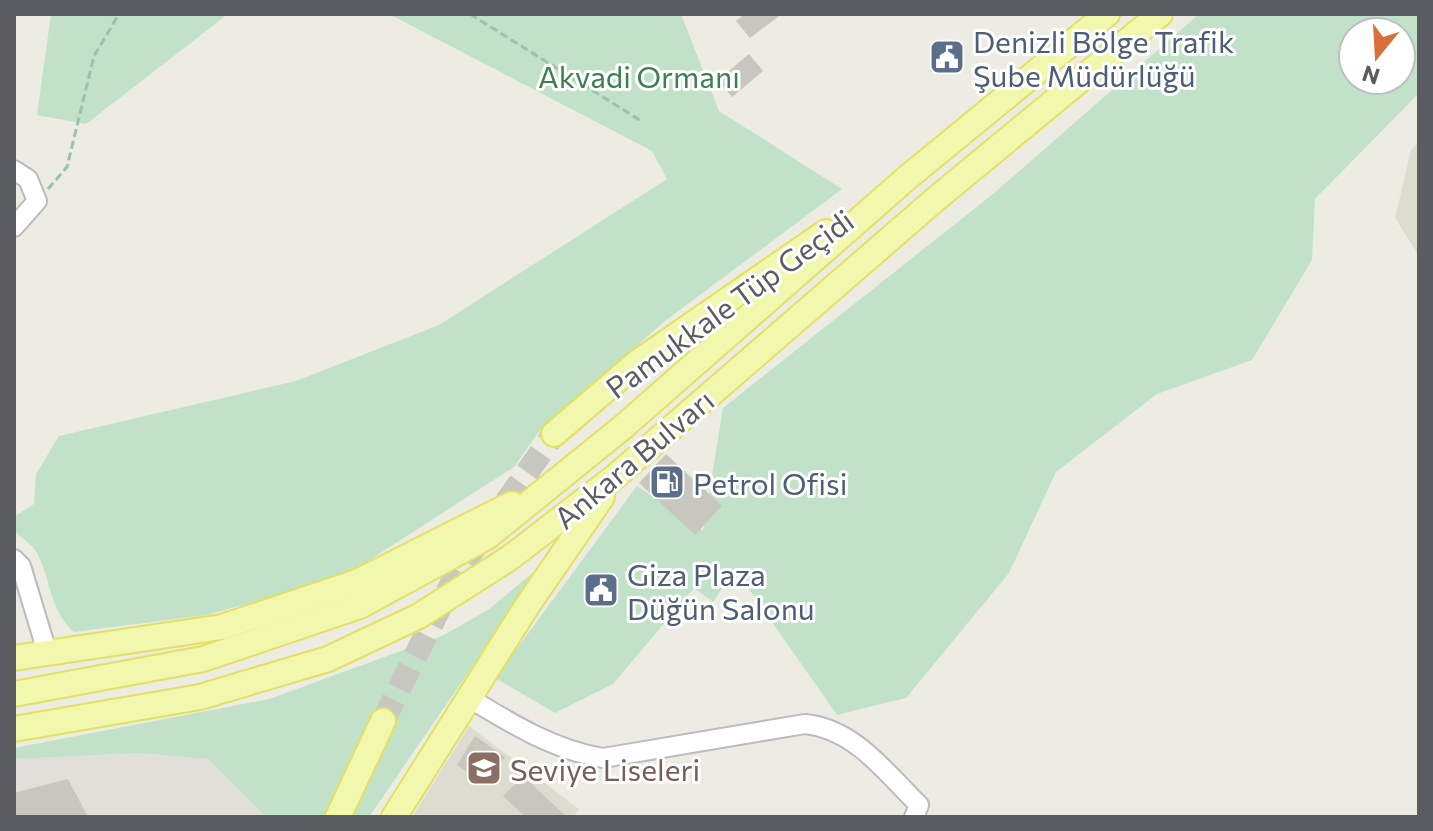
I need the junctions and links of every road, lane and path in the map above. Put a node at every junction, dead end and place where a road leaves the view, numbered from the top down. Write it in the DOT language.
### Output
graph roads {
  1 [pos="119,14"];
  2 [pos="470,14"];
  3 [pos="1107,14"];
  4 [pos="1160,14"];
  5 [pos="643,122"];
  6 [pos="14,170"];
  7 [pos="908,177"];
  8 [pos="37,201"];
  9 [pos="14,227"];
  10 [pos="554,434"];
  11 [pos="616,476"];
  12 [pos="561,479"];
  13 [pos="14,559"];
  14 [pos="47,652"];
  15 [pos="14,658"];
  16 [pos="14,694"];
  17 [pos="469,698"];
  18 [pos="383,721"];
  19 [pos="14,729"];
  20 [pos="338,817"];
  21 [pos="394,817"];
  22 [pos="914,817"];
  1 -- 8 [label="path"];
  2 -- 5 [label="path"];
  3 -- 7 [label="main road, Ankara Bulvarı"];
  4 -- 11 [label="main road, Ankara Bulvarı"];
  6 -- 8 [label="lane"];
  7 -- 10 [label="main road, Pamukkale Tüp Geçidi"];
  7 -- 12 [label="main road, Ankara Bulvarı"];
  8 -- 9 [label="lane"];
  11 -- 17 [label="main road"];
  11 -- 19 [label="main road, Ankara Bulvarı"];
  12 -- 14 [label="main road"];
  12 -- 16 [label="main road, Ankara Bulvarı"];
  13 -- 14 [label="lane"];
  14 -- 15 [label="main road"];
  17 -- 21 [label="main road"];
  17 -- 22 [label="lane"];
  18 -- 20 [label="main road"];
}
